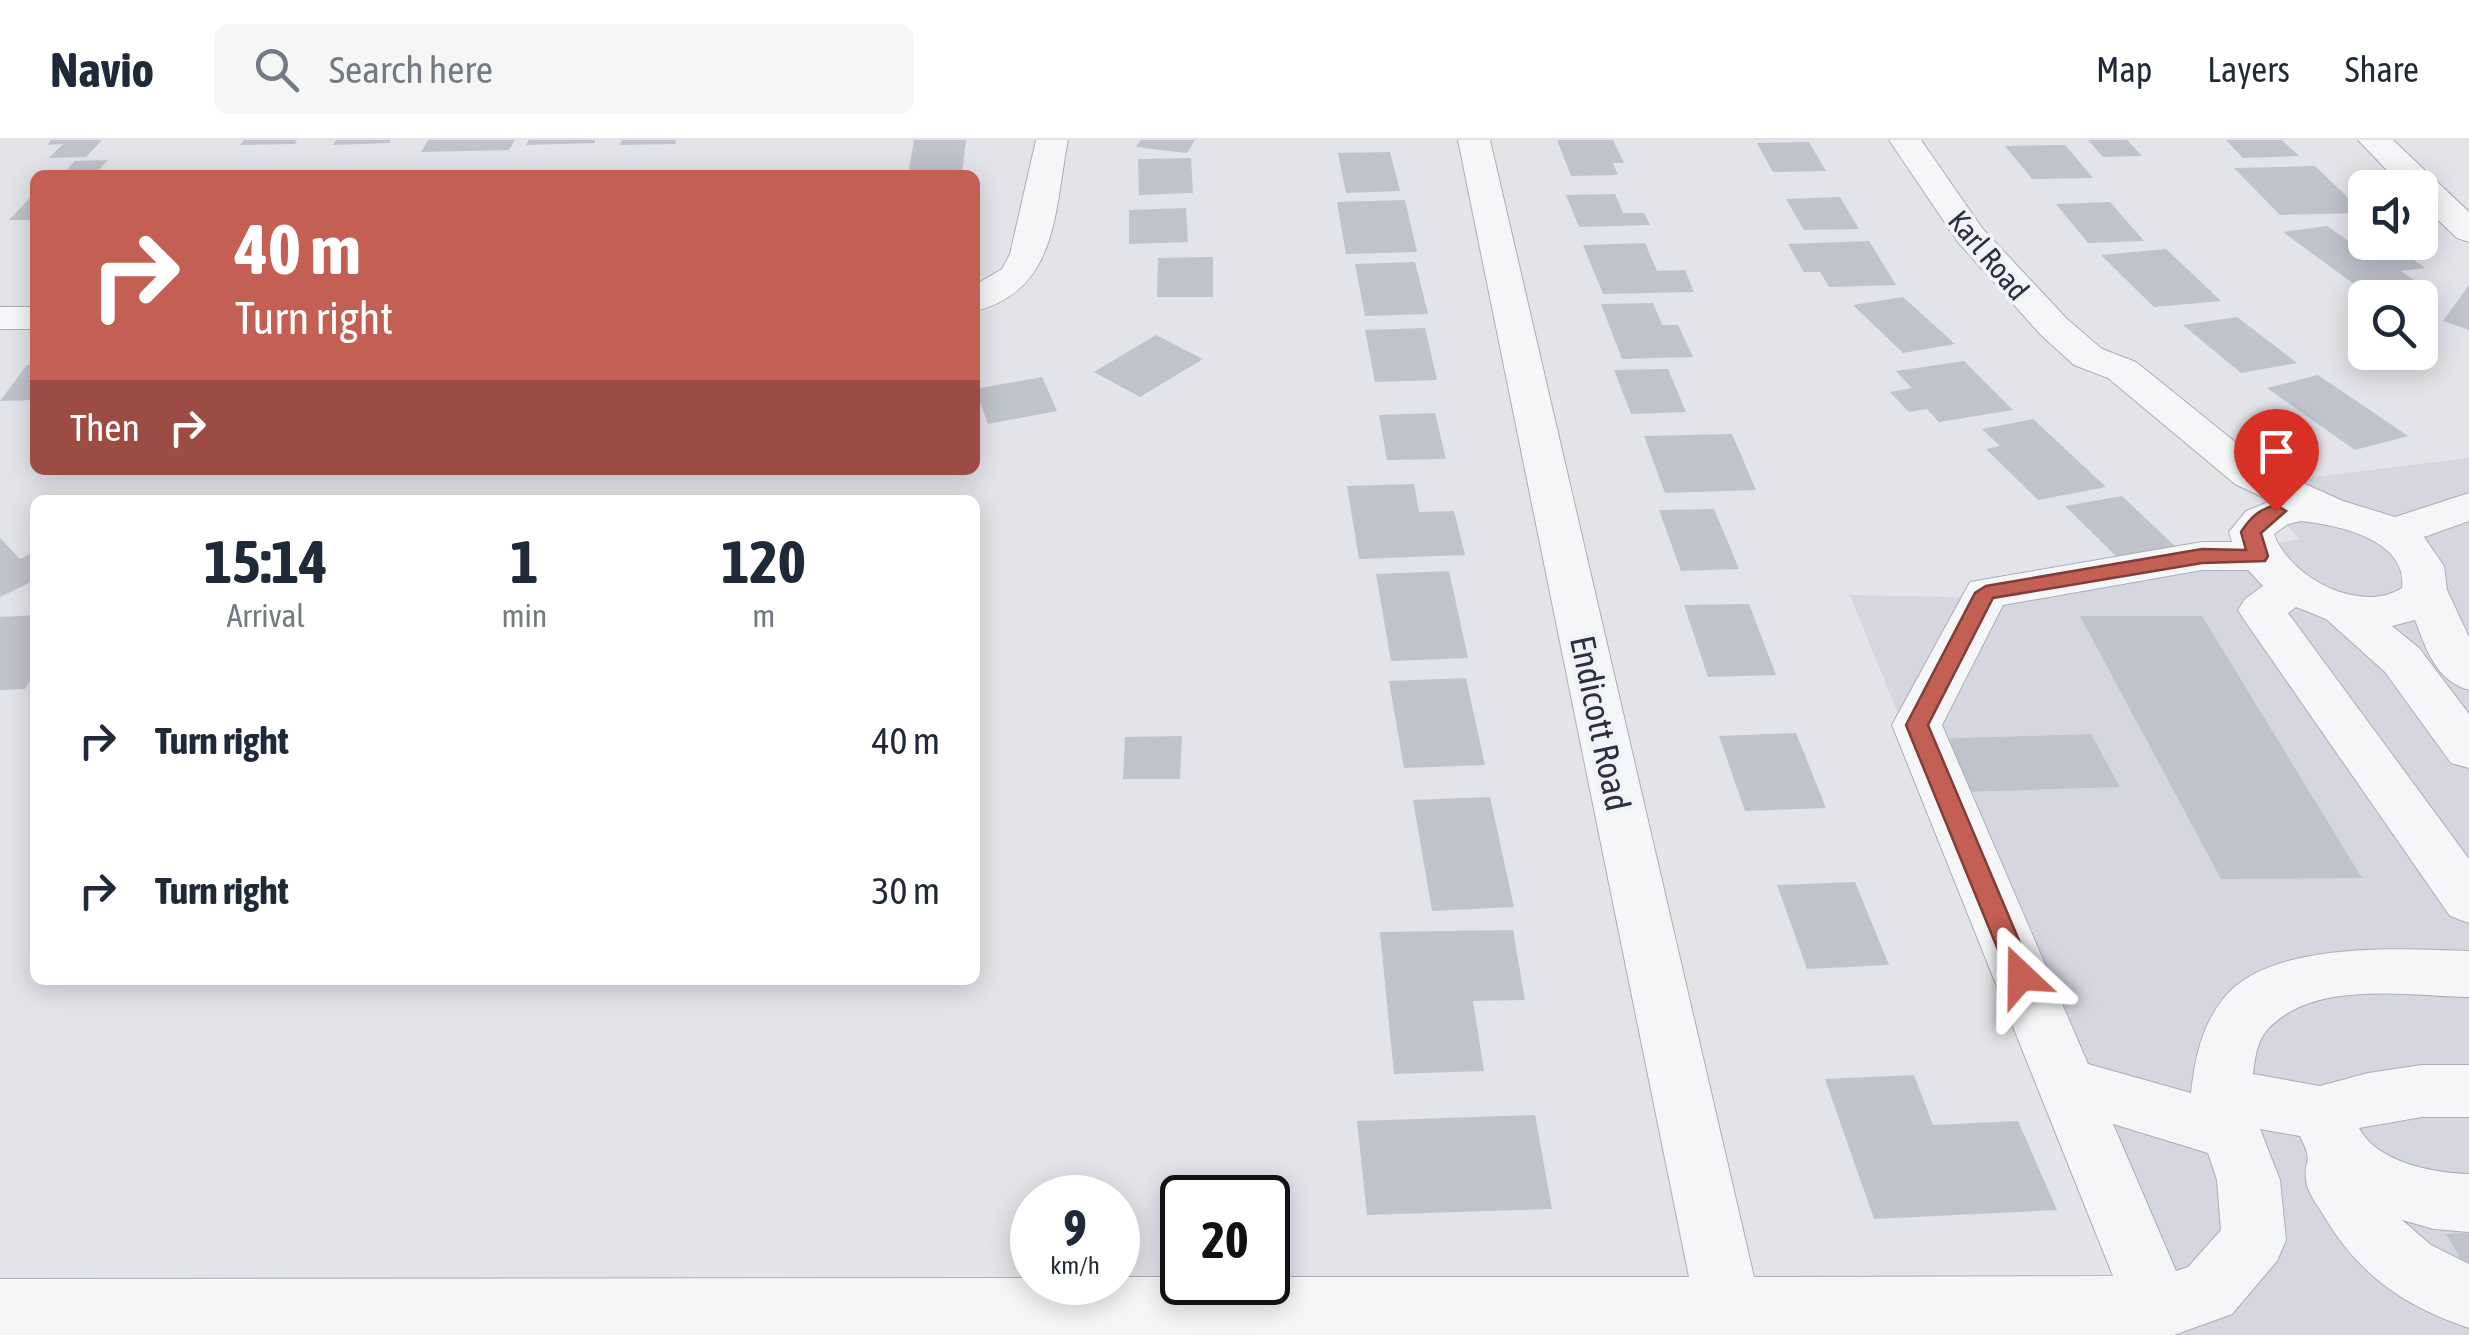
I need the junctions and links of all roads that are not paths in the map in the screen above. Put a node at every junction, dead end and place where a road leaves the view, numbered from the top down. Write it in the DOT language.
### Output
graph roads {
  1 [pos="1052,140"];
  2 [pos="1474,140"];
  3 [pos="1905,140"];
  4 [pos="2374,140"];
  5 [pos="2469,230"];
  6 [pos="981,298"];
  7 [pos="0,318"];
  8 [pos="30,318"];
  9 [pos="2088,358"];
  10 [pos="2326,510"];
  11 [pos="2466,510"];
  12 [pos="2390,534"];
  13 [pos="2269,557"];
  14 [pos="2426,590"];
  15 [pos="2340,606"];
  16 [pos="2469,673"];
  17 [pos="2469,750"];
  18 [pos="2469,901"];
  19 [pos="2469,974"];
  20 [pos="2066,1084"];
  21 [pos="2469,1091"];
  22 [pos="2226,1113"];
  23 [pos="2331,1135"];
  24 [pos="2469,1203"];
  25 [pos="2469,1296"];
  26 [pos="1728,1306"];
  27 [pos="2159,1308"];
  28 [pos="0,1311"];
  1 -- 6 [label="street"];
  2 -- 26 [label="street, Endicott Road"];
  3 -- 9 [label="street, Karl Road"];
  4 -- 5 [label="street"];
  7 -- 8 [label="street"];
  9 -- 10 [label="street, Karl Road"];
  9 -- 13 [label="street, Karl Road"];
  10 -- 12 [label="street, Karl Road"];
  10 -- 13 [label="street"];
  11 -- 12 [label="street"];
  12 -- 14 [label="street"];
  13 -- 15 [label="street"];
  13 -- 18 [label="street"];
  13 -- 20 [label="street"];
  14 -- 15 [label="street"];
  14 -- 16 [label="street"];
  15 -- 17 [label="street"];
  19 -- 22 [label="street"];
  20 -- 22 [label="street"];
  20 -- 27 [label="street"];
  21 -- 23 [label="street"];
  22 -- 23 [label="street"];
  22 -- 27 [label="street"];
  23 -- 24 [label="street"];
  23 -- 25 [label="street"];
  26 -- 27 [label="street"];
  26 -- 28 [label="street"];
}
